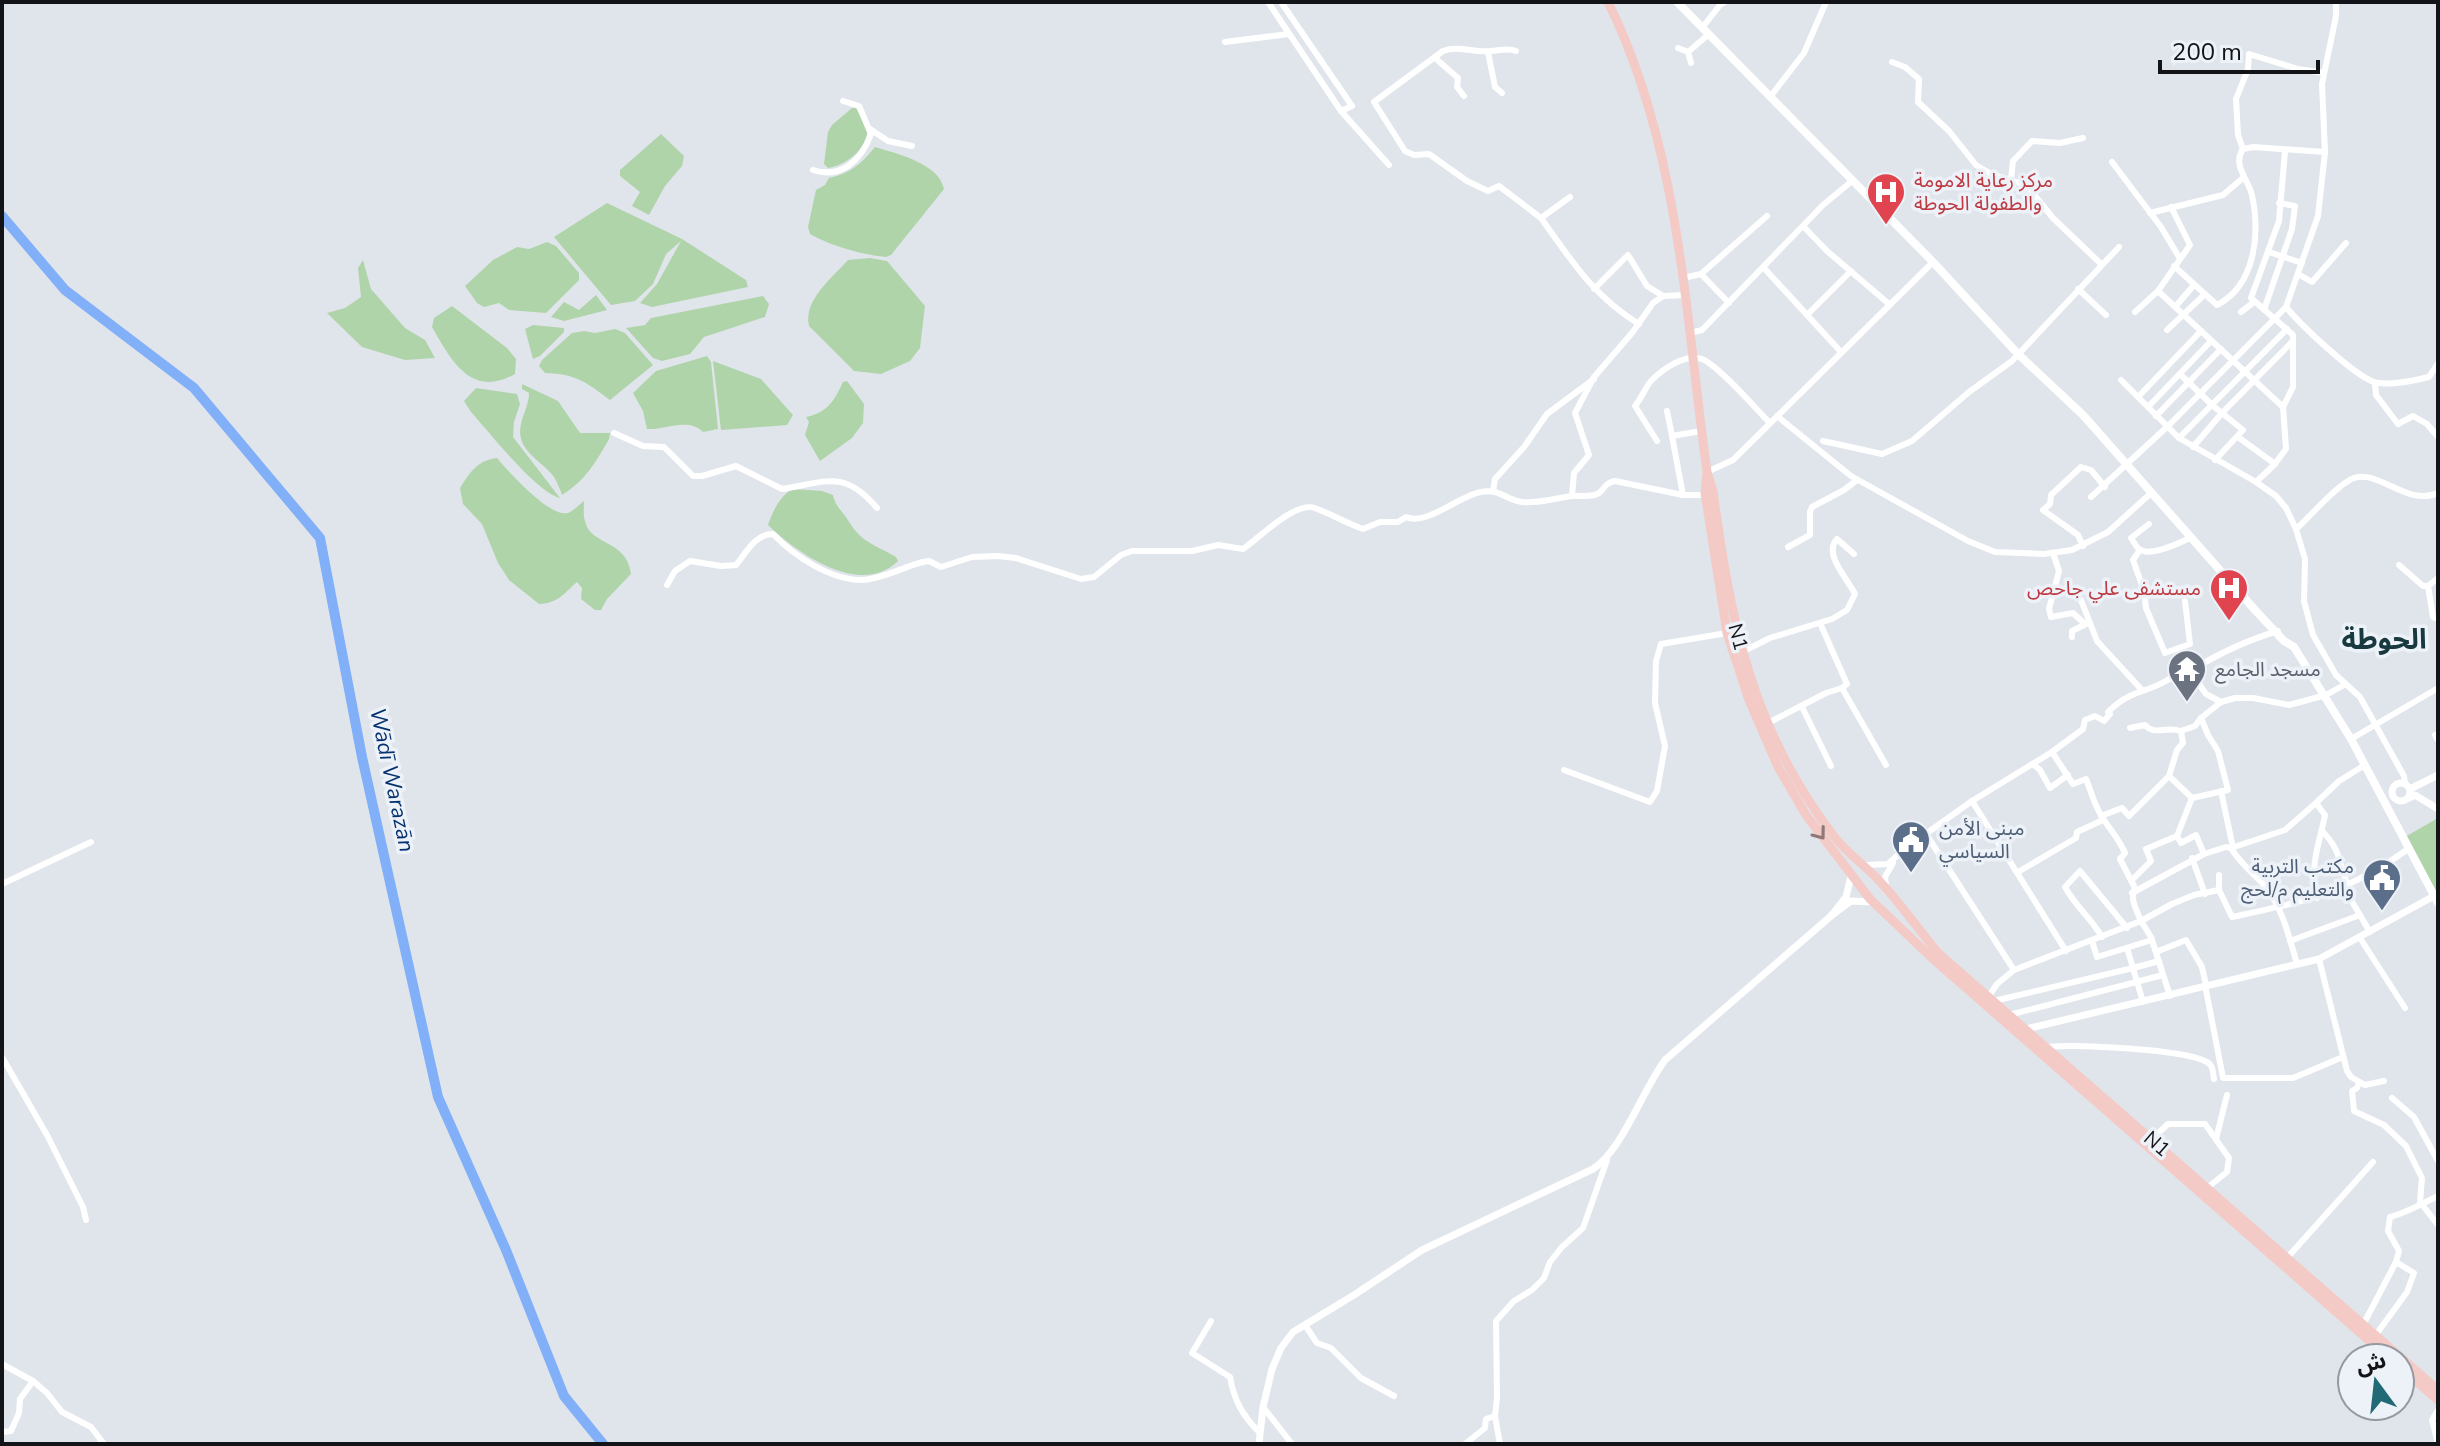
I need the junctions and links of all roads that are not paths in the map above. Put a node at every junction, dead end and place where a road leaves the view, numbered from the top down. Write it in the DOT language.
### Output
graph roads {
  1 [pos="1268,2"];
  2 [pos="1281,2"];
  3 [pos="1677,2"];
  4 [pos="1725,2"];
  5 [pos="1826,2"];
  6 [pos="2336,2"];
  7 [pos="1612,3"];
  8 [pos="1705,31"];
  9 [pos="1289,34"];
  10 [pos="1225,42"];
  11 [pos="1678,48"];
  12 [pos="1516,51"];
  13 [pos="1488,52"];
  14 [pos="1688,52"];
  15 [pos="1435,58"];
  16 [pos="1892,62"];
  17 [pos="1691,63"];
  18 [pos="2324,73"];
  19 [pos="1502,93"];
  20 [pos="1464,96"];
  21 [pos="1770,97"];
  22 [pos="843,101"];
  23 [pos="1341,111"];
  24 [pos="870,129"];
  25 [pos="2083,138"];
  26 [pos="912,146"];
  27 [pos="2243,149"];
  28 [pos="2285,151"];
  29 [pos="2325,152"];
  30 [pos="2112,162"];
  31 [pos="1389,165"];
  32 [pos="813,170"];
  33 [pos="2244,177"];
  34 [pos="2011,179"];
  35 [pos="1852,181"];
  36 [pos="1570,197"];
  37 [pos="2279,203"];
  38 [pos="2171,207"];
  39 [pos="2150,213"];
  40 [pos="1767,216"];
  41 [pos="1541,218"];
  42 [pos="1804,227"];
  43 [pos="2346,243"];
  44 [pos="2119,247"];
  45 [pos="2269,252"];
  46 [pos="2282,256"];
  47 [pos="2179,257"];
  48 [pos="1933,262"];
  49 [pos="2302,263"];
  50 [pos="2101,264"];
  51 [pos="2174,266"];
  52 [pos="1764,268"];
  53 [pos="1851,271"];
  54 [pos="1701,274"];
  55 [pos="2298,274"];
  56 [pos="1683,278"];
  57 [pos="2194,285"];
  58 [pos="2239,287"];
  59 [pos="1594,289"];
  60 [pos="2078,289"];
  61 [pos="2158,291"];
  62 [pos="1685,295"];
  63 [pos="2204,295"];
  64 [pos="1663,296"];
  65 [pos="2252,300"];
  66 [pos="1729,303"];
  67 [pos="1889,304"];
  68 [pos="2175,307"];
  69 [pos="2286,307"];
  70 [pos="2264,310"];
  71 [pos="2135,312"];
  72 [pos="2241,312"];
  73 [pos="1807,315"];
  74 [pos="2106,315"];
  75 [pos="2183,315"];
  76 [pos="2276,318"];
  77 [pos="1639,324"];
  78 [pos="2287,329"];
  79 [pos="2167,330"];
  80 [pos="2201,331"];
  81 [pos="1690,333"];
  82 [pos="2211,341"];
  83 [pos="2292,342"];
  84 [pos="2221,349"];
  85 [pos="1841,352"];
  86 [pos="2018,354"];
  87 [pos="1693,357"];
  88 [pos="2232,361"];
  89 [pos="2438,363"];
  90 [pos="2244,372"];
  91 [pos="2180,374"];
  92 [pos="1594,379"];
  93 [pos="2121,380"];
  94 [pos="2255,381"];
  95 [pos="2189,382"];
  96 [pos="2375,383"];
  97 [pos="2199,394"];
  98 [pos="2138,397"];
  99 [pos="2212,405"];
  100 [pos="2148,407"];
  101 [pos="2283,407"];
  102 [pos="1667,411"];
  103 [pos="2222,413"];
  104 [pos="1777,416"];
  105 [pos="2156,416"];
  106 [pos="1770,423"];
  107 [pos="2168,426"];
  108 [pos="1701,431"];
  109 [pos="614,433"];
  110 [pos="1672,436"];
  111 [pos="2238,437"];
  112 [pos="2438,437"];
  113 [pos="2179,438"];
  114 [pos="1657,441"];
  115 [pos="1823,441"];
  116 [pos="2193,447"];
  117 [pos="2215,460"];
  118 [pos="2275,464"];
  119 [pos="2127,466"];
  120 [pos="1707,472"];
  121 [pos="1857,480"];
  122 [pos="2256,482"];
  123 [pos="2105,487"];
  124 [pos="1493,491"];
  125 [pos="2438,493"];
  126 [pos="2150,494"];
  127 [pos="1683,495"];
  128 [pos="1705,495"];
  129 [pos="1572,496"];
  130 [pos="2091,497"];
  131 [pos="877,508"];
  132 [pos="2149,524"];
  133 [pos="2296,529"];
  134 [pos="2192,537"];
  135 [pos="2083,546"];
  136 [pos="1788,547"];
  137 [pos="2140,550"];
  138 [pos="2053,553"];
  139 [pos="1854,554"];
  140 [pos="2399,565"];
  141 [pos="2438,578"];
  142 [pos="667,585"];
  143 [pos="2428,586"];
  144 [pos="2081,600"];
  145 [pos="2185,601"];
  146 [pos="2438,619"];
  147 [pos="1820,623"];
  148 [pos="2087,623"];
  149 [pos="2278,631"];
  150 [pos="1727,633"];
  151 [pos="2072,637"];
  152 [pos="1742,652"];
  153 [pos="2190,671"];
  154 [pos="2344,685"];
  155 [pos="1842,688"];
  156 [pos="2438,688"];
  157 [pos="2141,689"];
  158 [pos="2326,695"];
  159 [pos="2221,702"];
  160 [pos="1802,707"];
  161 [pos="2201,718"];
  162 [pos="1768,723"];
  163 [pos="2375,725"];
  164 [pos="2130,728"];
  165 [pos="2181,731"];
  166 [pos="2351,739"];
  167 [pos="2052,752"];
  168 [pos="2033,764"];
  169 [pos="1886,765"];
  170 [pos="2365,765"];
  171 [pos="1831,766"];
  172 [pos="1564,770"];
  173 [pos="2068,775"];
  174 [pos="2438,775"];
  175 [pos="2169,776"];
  176 [pos="2395,786"];
  177 [pos="2408,787"];
  178 [pos="2221,791"];
  179 [pos="2381,794"];
  180 [pos="2192,798"];
  181 [pos="2406,800"];
  182 [pos="1972,801"];
  183 [pos="2316,803"];
  184 [pos="2438,809"];
  185 [pos="2389,810"];
  186 [pos="2102,818"];
  187 [pos="2322,831"];
  188 [pos="1926,834"];
  189 [pos="2177,836"];
  190 [pos="91,842"];
  191 [pos="2232,848"];
  192 [pos="2408,849"];
  193 [pos="1903,850"];
  194 [pos="2204,854"];
  195 [pos="2192,858"];
  196 [pos="1864,864"];
  197 [pos="2018,872"];
  198 [pos="2219,875"];
  199 [pos="1851,876"];
  200 [pos="2132,880"];
  201 [pos="2,884"];
  202 [pos="2346,887"];
  203 [pos="1887,889"];
  204 [pos="2219,890"];
  205 [pos="2132,893"];
  206 [pos="2205,894"];
  207 [pos="2317,898"];
  208 [pos="2436,899"];
  209 [pos="1872,902"];
  210 [pos="2279,908"];
  211 [pos="2360,915"];
  212 [pos="1831,916"];
  213 [pos="2141,921"];
  214 [pos="2127,928"];
  215 [pos="2370,932"];
  216 [pos="2102,937"];
  217 [pos="2360,938"];
  218 [pos="2152,940"];
  219 [pos="2092,941"];
  220 [pos="2290,941"];
  221 [pos="2127,948"];
  222 [pos="2066,951"];
  223 [pos="2156,952"];
  224 [pos="2319,959"];
  225 [pos="2159,961"];
  226 [pos="2297,964"];
  227 [pos="2133,968"];
  228 [pos="2014,970"];
  229 [pos="2163,975"];
  230 [pos="2137,981"];
  231 [pos="2206,985"];
  232 [pos="2170,996"];
  233 [pos="1991,998"];
  234 [pos="2143,1002"];
  235 [pos="2405,1008"];
  236 [pos="2009,1015"];
  237 [pos="2026,1029"];
  238 [pos="2048,1047"];
  239 [pos="2,1057"];
  240 [pos="2343,1057"];
  241 [pos="2214,1079"];
  242 [pos="2384,1081"];
  243 [pos="2359,1083"];
  244 [pos="2227,1095"];
  245 [pos="2392,1098"];
  246 [pos="2216,1139"];
  247 [pos="2151,1140"];
  248 [pos="1607,1160"];
  249 [pos="2438,1161"];
  250 [pos="2373,1162"];
  251 [pos="2207,1188"];
  252 [pos="2438,1196"];
  253 [pos="86,1220"];
  254 [pos="2438,1225"];
  255 [pos="2287,1258"];
  256 [pos="2396,1262"];
  257 [pos="1211,1321"];
  258 [pos="1305,1325"];
  259 [pos="2363,1325"];
  260 [pos="2375,1336"];
  261 [pos="2371,1342"];
  262 [pos="2,1364"];
  263 [pos="33,1381"];
  264 [pos="2416,1381"];
  265 [pos="2438,1390"];
  266 [pos="1394,1396"];
  267 [pos="2438,1400"];
  268 [pos="1263,1407"];
  269 [pos="2438,1410"];
  270 [pos="1495,1416"];
  271 [pos="2,1431"];
  272 [pos="1259,1432"];
  273 [pos="2438,1443"];
  274 [pos="104,1444"];
  275 [pos="1259,1444"];
  276 [pos="1292,1444"];
  277 [pos="1465,1444"];
  278 [pos="1500,1444"];
  1 -- 9 [label="street"];
  2 -- 23 [label="street"];
  3 -- 8 [label="main road"];
  4 -- 8 [label="street"];
  5 -- 21 [label="street"];
  6 -- 18 [label="street"];
  7 -- 56 [label="highway, N1"];
  8 -- 14 [label="street"];
  8 -- 21 [label="main road"];
  9 -- 10 [label="street"];
  9 -- 23 [label="street"];
  11 -- 14 [label="street"];
  12 -- 13 [label="street"];
  13 -- 15 [label="street"];
  13 -- 19 [label="street"];
  14 -- 17 [label="street"];
  15 -- 20 [label="street"];
  15 -- 41 [label="street"];
  16 -- 34 [label="street"];
  18 -- 27 [label="street"];
  18 -- 29 [label="street"];
  21 -- 35 [label="main road"];
  22 -- 24 [label="street"];
  23 -- 31 [label="street"];
  24 -- 26 [label="street"];
  24 -- 32 [label="street"];
  25 -- 34 [label="street"];
  27 -- 28 [label="street"];
  27 -- 33 [label="street"];
  28 -- 29 [label="street"];
  28 -- 37 [label="street"];
  29 -- 49 [label="street"];
  30 -- 39 [label="street"];
  33 -- 38 [label="street"];
  33 -- 58 [label="street"];
  34 -- 50 [label="street"];
  35 -- 42 [label="street"];
  35 -- 48 [label="main road"];
  36 -- 41 [label="street"];
  37 -- 45 [label="street"];
  37 -- 46 [label="street"];
  38 -- 39 [label="street"];
  38 -- 47 [label="street"];
  39 -- 47 [label="street"];
  40 -- 54 [label="street"];
  41 -- 59 [label="street"];
  42 -- 52 [label="street"];
  42 -- 53 [label="street"];
  43 -- 55 [label="street"];
  44 -- 50 [label="street"];
  45 -- 46 [label="street"];
  45 -- 65 [label="street"];
  46 -- 49 [label="street"];
  46 -- 70 [label="street"];
  47 -- 51 [label="street"];
  48 -- 67 [label="street"];
  48 -- 86 [label="main road"];
  49 -- 55 [label="street"];
  50 -- 60 [label="street"];
  51 -- 57 [label="street"];
  51 -- 61 [label="street"];
  52 -- 66 [label="street"];
  52 -- 73 [label="street"];
  53 -- 67 [label="street"];
  53 -- 73 [label="street"];
  54 -- 56 [label="street"];
  54 -- 66 [label="street"];
  55 -- 69 [label="street"];
  56 -- 62 [label="highway, N1"];
  57 -- 63 [label="street"];
  57 -- 68 [label="street"];
  58 -- 63 [label="street"];
  58 -- 65 [label="street"];
  59 -- 64 [label="street"];
  59 -- 77 [label="street"];
  60 -- 74 [label="street"];
  60 -- 86 [label="street"];
  61 -- 68 [label="street"];
  61 -- 71 [label="street"];
  62 -- 64 [label="street"];
  62 -- 81 [label="highway, N1"];
  63 -- 75 [label="street"];
  64 -- 77 [label="street"];
  65 -- 70 [label="street"];
  65 -- 72 [label="street"];
  66 -- 81 [label="street"];
  67 -- 85 [label="street"];
  68 -- 75 [label="street"];
  69 -- 76 [label="street"];
  69 -- 96 [label="street"];
  70 -- 76 [label="street"];
  73 -- 85 [label="street"];
  75 -- 79 [label="street"];
  75 -- 80 [label="street"];
  76 -- 78 [label="street"];
  76 -- 88 [label="street"];
  77 -- 92 [label="street"];
  78 -- 83 [label="street"];
  78 -- 90 [label="street"];
  80 -- 82 [label="street"];
  80 -- 98 [label="street"];
  81 -- 87 [label="highway, N1"];
  82 -- 84 [label="street"];
  82 -- 91 [label="street"];
  83 -- 94 [label="street"];
  83 -- 101 [label="street"];
  84 -- 88 [label="street"];
  84 -- 95 [label="street"];
  85 -- 104 [label="street"];
  86 -- 115 [label="street"];
  86 -- 119 [label="main road"];
  87 -- 106 [label="street"];
  87 -- 108 [label="highway, N1"];
  87 -- 114 [label="street"];
  88 -- 90 [label="street"];
  88 -- 97 [label="street"];
  89 -- 96 [label="street"];
  90 -- 94 [label="street"];
  90 -- 99 [label="street"];
  91 -- 95 [label="street"];
  91 -- 100 [label="street"];
  92 -- 124 [label="street"];
  92 -- 129 [label="street"];
  93 -- 98 [label="street"];
  94 -- 101 [label="street"];
  94 -- 103 [label="street"];
  95 -- 97 [label="street"];
  95 -- 105 [label="street"];
  96 -- 112 [label="street"];
  97 -- 99 [label="street"];
  97 -- 107 [label="street"];
  98 -- 100 [label="street"];
  99 -- 103 [label="street"];
  99 -- 113 [label="street"];
  100 -- 105 [label="street"];
  101 -- 118 [label="street"];
  102 -- 110 [label="street"];
  103 -- 111 [label="street"];
  103 -- 116 [label="street"];
  104 -- 106 [label="street"];
  104 -- 121 [label="street"];
  105 -- 107 [label="street"];
  106 -- 120 [label="street"];
  107 -- 113 [label="street"];
  107 -- 119 [label="street"];
  108 -- 110 [label="street"];
  108 -- 120 [label="highway, N1"];
  109 -- 131 [label="street"];
  110 -- 127 [label="street"];
  111 -- 117 [label="street"];
  111 -- 118 [label="street"];
  113 -- 116 [label="street"];
  116 -- 117 [label="street"];
  117 -- 122 [label="street"];
  118 -- 122 [label="street"];
  119 -- 123 [label="street"];
  119 -- 126 [label="main road"];
  120 -- 128 [label="highway, N1"];
  120 -- 152 [label="highway, N1 / N1"];
  121 -- 136 [label="street"];
  121 -- 138 [label="street"];
  122 -- 133 [label="street"];
  123 -- 130 [label="street"];
  123 -- 135 [label="street"];
  124 -- 129 [label="street"];
  124 -- 142 [label="street"];
  125 -- 133 [label="street"];
  126 -- 134 [label="main road"];
  126 -- 135 [label="street"];
  127 -- 128 [label="street"];
  127 -- 129 [label="street"];
  128 -- 150 [label="highway, N1"];
  132 -- 137 [label="street"];
  133 -- 154 [label="street"];
  134 -- 137 [label="street"];
  134 -- 149 [label="main road"];
  135 -- 138 [label="street"];
  137 -- 145 [label="street"];
  138 -- 148 [label="street"];
  139 -- 147 [label="street"];
  140 -- 143 [label="street"];
  141 -- 143 [label="street"];
  143 -- 146 [label="street"];
  144 -- 148 [label="street"];
  147 -- 152 [label="street"];
  147 -- 155 [label="street"];
  148 -- 151 [label="street"];
  148 -- 157 [label="street"];
  149 -- 153 [label="street"];
  149 -- 158 [label="main road"];
  150 -- 172 [label="street"];
  150 -- 199 [label="highway, N1, one-way"];
  152 -- 162 [label="highway, N1 / N1"];
  153 -- 157 [label="street"];
  153 -- 159 [label="street"];
  154 -- 158 [label="street"];
  154 -- 163 [label="street"];
  155 -- 160 [label="street"];
  155 -- 169 [label="street"];
  156 -- 163 [label="street"];
  157 -- 167 [label="street"];
  158 -- 159 [label="street"];
  158 -- 166 [label="main road"];
  159 -- 161 [label="street"];
  160 -- 162 [label="street"];
  160 -- 171 [label="street"];
  161 -- 165 [label="street"];
  161 -- 178 [label="street"];
  162 -- 196 [label="highway, N1 / N1"];
  163 -- 166 [label="street"];
  163 -- 177 [label="street"];
  164 -- 165 [label="street"];
  165 -- 175 [label="street"];
  166 -- 170 [label="main road"];
  167 -- 168 [label="street"];
  167 -- 173 [label="street"];
  168 -- 173 [label="street"];
  168 -- 182 [label="street"];
  170 -- 179 [label="main road"];
  170 -- 183 [label="street"];
  173 -- 186 [label="street"];
  174 -- 177 [label="street"];
  175 -- 180 [label="street"];
  175 -- 186 [label="street"];
  176 -- 177 [label="street"];
  176 -- 179 [label="street"];
  176 -- 181 [label="street"];
  177 -- 181 [label="street"];
  178 -- 180 [label="street"];
  178 -- 191 [label="street"];
  179 -- 185 [label="main road"];
  180 -- 189 [label="street"];
  181 -- 184 [label="street"];
  181 -- 185 [label="street"];
  182 -- 188 [label="street"];
  182 -- 197 [label="street"];
  183 -- 187 [label="street"];
  183 -- 191 [label="street"];
  185 -- 192 [label="main road"];
  186 -- 197 [label="street"];
  186 -- 200 [label="street"];
  187 -- 202 [label="street"];
  187 -- 207 [label="street"];
  188 -- 193 [label="street"];
  188 -- 228 [label="street"];
  189 -- 194 [label="street"];
  189 -- 200 [label="street"];
  190 -- 201 [label="street"];
  191 -- 194 [label="street"];
  191 -- 210 [label="street"];
  192 -- 202 [label="street"];
  192 -- 208 [label="main road"];
  193 -- 196 [label="street"];
  193 -- 203 [label="street"];
  194 -- 195 [label="street"];
  195 -- 205 [label="street"];
  195 -- 206 [label="street"];
  196 -- 199 [label="highway"];
  196 -- 203 [label="highway, N1"];
  197 -- 222 [label="street"];
  198 -- 204 [label="street"];
  199 -- 209 [label="highway, N1"];
  199 -- 212 [label="street"];
  200 -- 205 [label="street"];
  202 -- 207 [label="street"];
  202 -- 211 [label="street"];
  203 -- 209 [label="highway"];
  203 -- 233 [label="highway, N1 / N1"];
  204 -- 206 [label="street"];
  204 -- 210 [label="street"];
  205 -- 213 [label="street"];
  206 -- 213 [label="street"];
  207 -- 210 [label="street"];
  208 -- 215 [label="street"];
  209 -- 212 [label="street"];
  209 -- 261 [label="highway, N1"];
  210 -- 220 [label="street"];
  211 -- 215 [label="street"];
  211 -- 220 [label="street"];
  212 -- 248 [label="street"];
  213 -- 214 [label="street"];
  213 -- 218 [label="street"];
  214 -- 216 [label="street"];
  214 -- 216 [label="street"];
  215 -- 217 [label="street"];
  216 -- 219 [label="street"];
  217 -- 224 [label="street"];
  217 -- 235 [label="street"];
  218 -- 221 [label="street"];
  218 -- 223 [label="street"];
  219 -- 221 [label="street"];
  219 -- 222 [label="street"];
  220 -- 226 [label="street"];
  221 -- 227 [label="street"];
  222 -- 228 [label="street"];
  223 -- 225 [label="street"];
  223 -- 231 [label="street"];
  224 -- 226 [label="street"];
  224 -- 240 [label="street"];
  225 -- 227 [label="street"];
  225 -- 229 [label="street"];
  226 -- 231 [label="street"];
  227 -- 230 [label="street"];
  227 -- 233 [label="street"];
  228 -- 233 [label="street"];
  229 -- 230 [label="street"];
  229 -- 232 [label="street"];
  230 -- 234 [label="street"];
  230 -- 236 [label="street"];
  231 -- 232 [label="street"];
  231 -- 240 [label="street"];
  232 -- 234 [label="street"];
  233 -- 236 [label="highway, N1 / N1"];
  234 -- 237 [label="street"];
  236 -- 237 [label="highway, N1 / N1"];
  237 -- 238 [label="highway, N1 / N1"];
  238 -- 241 [label="street"];
  238 -- 247 [label="highway, N1 / N1"];
  239 -- 253 [label="street"];
  240 -- 243 [label="street"];
  242 -- 243 [label="street"];
  243 -- 254 [label="street"];
  244 -- 246 [label="street"];
  245 -- 249 [label="street"];
  246 -- 247 [label="street"];
  246 -- 251 [label="street"];
  247 -- 251 [label="highway, N1 / N1"];
  248 -- 258 [label="street"];
  248 -- 270 [label="street"];
  250 -- 255 [label="street"];
  251 -- 255 [label="highway, N1 / N1"];
  252 -- 256 [label="street"];
  255 -- 259 [label="highway, N1 / N1"];
  256 -- 259 [label="street"];
  256 -- 260 [label="street"];
  257 -- 272 [label="street"];
  258 -- 266 [label="street"];
  258 -- 268 [label="street"];
  259 -- 260 [label="highway, N1 / N1"];
  260 -- 265 [label="highway, N1 / N1"];
  262 -- 263 [label="street"];
  263 -- 271 [label="street"];
  263 -- 274 [label="street"];
  264 -- 267 [label="highway"];
  268 -- 272 [label="street"];
  268 -- 276 [label="street"];
  269 -- 273 [label="street"];
  270 -- 277 [label="street"];
  270 -- 278 [label="street"];
  272 -- 275 [label="street"];
}
